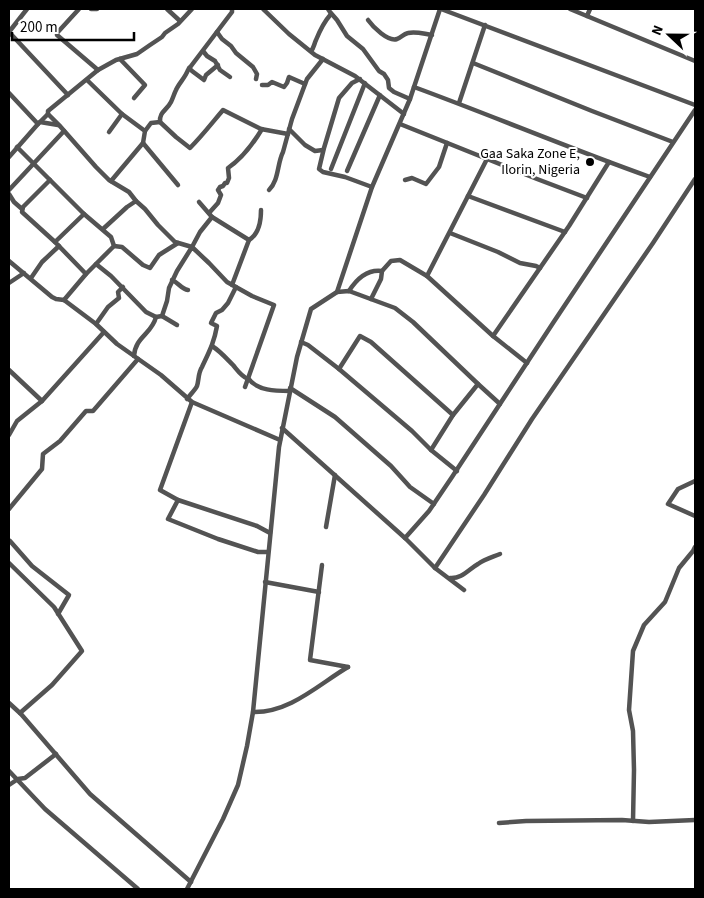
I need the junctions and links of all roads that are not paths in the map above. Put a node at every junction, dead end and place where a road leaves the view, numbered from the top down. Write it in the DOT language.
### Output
graph roads {
  1 [pos="27,9"];
  2 [pos="79,9"];
  3 [pos="91,9"];
  4 [pos="97,9"];
  5 [pos="167,9"];
  6 [pos="192,9"];
  7 [pos="263,9"];
  8 [pos="328,9"];
  9 [pos="441,9"];
  10 [pos="570,9"];
  11 [pos="590,9"];
  12 [pos="233,10"];
  13 [pos="331,14"];
  14 [pos="587,16"];
  15 [pos="368,20"];
  16 [pos="180,21"];
  17 [pos="485,25"];
  18 [pos="9,32"];
  19 [pos="217,32"];
  20 [pos="432,35"];
  21 [pos="203,51"];
  22 [pos="311,51"];
  23 [pos="120,59"];
  24 [pos="323,59"];
  25 [pos="695,61"];
  26 [pos="473,63"];
  27 [pos="218,65"];
  28 [pos="189,68"];
  29 [pos="98,70"];
  30 [pos="230,77"];
  31 [pos="256,79"];
  32 [pos="360,79"];
  33 [pos="87,80"];
  34 [pos="365,83"];
  35 [pos="305,84"];
  36 [pos="262,85"];
  37 [pos="414,87"];
  38 [pos="9,93"];
  39 [pos="380,94"];
  40 [pos="68,95"];
  41 [pos="134,98"];
  42 [pos="410,99"];
  43 [pos="460,104"];
  44 [pos="695,105"];
  45 [pos="695,110"];
  46 [pos="48,114"];
  47 [pos="122,114"];
  48 [pos="404,114"];
  49 [pos="160,122"];
  50 [pos="39,123"];
  51 [pos="400,124"];
  52 [pos="59,125"];
  53 [pos="262,129"];
  54 [pos="145,130"];
  55 [pos="64,131"];
  56 [pos="289,131"];
  57 [pos="109,132"];
  58 [pos="673,142"];
  59 [pos="142,143"];
  60 [pos="447,144"];
  61 [pos="18,147"];
  62 [pos="323,150"];
  63 [pos="10,154"];
  64 [pos="487,159"];
  65 [pos="609,162"];
  66 [pos="34,164"];
  67 [pos="332,169"];
  68 [pos="347,171"];
  69 [pos="650,177"];
  70 [pos="695,179"];
  71 [pos="50,180"];
  72 [pos="405,180"];
  73 [pos="111,181"];
  74 [pos="178,185"];
  75 [pos="372,187"];
  76 [pos="9,190"];
  77 [pos="269,190"];
  78 [pos="9,194"];
  79 [pos="468,196"];
  80 [pos="587,198"];
  81 [pos="136,201"];
  82 [pos="199,202"];
  83 [pos="22,210"];
  84 [pos="261,210"];
  85 [pos="84,214"];
  86 [pos="211,215"];
  87 [pos="103,229"];
  88 [pos="565,232"];
  89 [pos="450,233"];
  90 [pos="249,240"];
  91 [pos="178,243"];
  92 [pos="57,244"];
  93 [pos="114,246"];
  94 [pos="192,247"];
  95 [pos="9,261"];
  96 [pos="96,264"];
  97 [pos="540,268"];
  98 [pos="382,271"];
  99 [pos="24,273"];
  100 [pos="86,274"];
  101 [pos="427,276"];
  102 [pos="31,278"];
  103 [pos="172,280"];
  104 [pos="9,283"];
  105 [pos="234,286"];
  106 [pos="123,287"];
  107 [pos="188,290"];
  108 [pos="349,291"];
  109 [pos="338,292"];
  110 [pos="371,299"];
  111 [pos="64,300"];
  112 [pos="162,316"];
  113 [pos="156,318"];
  114 [pos="96,324"];
  115 [pos="177,325"];
  116 [pos="104,332"];
  117 [pos="493,336"];
  118 [pos="301,342"];
  119 [pos="212,346"];
  120 [pos="136,357"];
  121 [pos="527,363"];
  122 [pos="339,369"];
  123 [pos="9,370"];
  124 [pos="248,378"];
  125 [pos="478,384"];
  126 [pos="245,387"];
  127 [pos="290,390"];
  128 [pos="190,400"];
  129 [pos="42,401"];
  130 [pos="500,404"];
  131 [pos="453,415"];
  132 [pos="282,428"];
  133 [pos="9,431"];
  134 [pos="280,440"];
  135 [pos="431,450"];
  136 [pos="457,471"];
  137 [pos="335,475"];
  138 [pos="695,481"];
  139 [pos="178,500"];
  140 [pos="434,504"];
  141 [pos="9,509"];
  142 [pos="695,516"];
  143 [pos="326,527"];
  144 [pos="270,533"];
  145 [pos="405,538"];
  146 [pos="9,542"];
  147 [pos="695,547"];
  148 [pos="268,552"];
  149 [pos="500,554"];
  150 [pos="9,563"];
  151 [pos="322,565"];
  152 [pos="435,568"];
  153 [pos="449,578"];
  154 [pos="265,582"];
  155 [pos="464,590"];
  156 [pos="319,592"];
  157 [pos="58,614"];
  158 [pos="9,703"];
  159 [pos="253,712"];
  160 [pos="20,713"];
  161 [pos="56,754"];
  162 [pos="9,771"];
  163 [pos="17,780"];
  164 [pos="9,786"];
  165 [pos="695,820"];
  166 [pos="633,821"];
  167 [pos="499,823"];
  168 [pos="190,882"];
  169 [pos="138,889"];
  170 [pos="186,889"];
  1 -- 18 [label="street"];
  2 -- 29 [label="street"];
  3 -- 4 [label="street"];
  5 -- 16 [label="street"];
  6 -- 16 [label="street"];
  7 -- 22 [label="street"];
  8 -- 13 [label="street"];
  9 -- 17 [label="street"];
  9 -- 20 [label="street"];
  10 -- 14 [label="street"];
  11 -- 14 [label="street"];
  12 -- 19 [label="street"];
  13 -- 22 [label="street"];
  13 -- 42 [label="street"];
  14 -- 25 [label="street"];
  15 -- 20 [label="street"];
  16 -- 23 [label="street"];
  17 -- 26 [label="street"];
  17 -- 44 [label="street"];
  18 -- 40 [label="street"];
  19 -- 21 [label="street"];
  19 -- 31 [label="street"];
  20 -- 37 [label="street"];
  21 -- 27 [label="street"];
  21 -- 28 [label="street"];
  22 -- 24 [label="street"];
  23 -- 29 [label="street"];
  23 -- 41 [label="street"];
  24 -- 32 [label="street"];
  24 -- 35 [label="street"];
  26 -- 43 [label="street"];
  26 -- 58 [label="street"];
  27 -- 28 [label="street"];
  27 -- 30 [label="street"];
  28 -- 49 [label="street"];
  29 -- 33 [label="street"];
  32 -- 34 [label="street"];
  32 -- 62 [label="street"];
  33 -- 40 [label="street"];
  33 -- 47 [label="street"];
  34 -- 39 [label="street"];
  34 -- 67 [label="street"];
  35 -- 36 [label="street"];
  35 -- 56 [label="street"];
  37 -- 42 [label="street"];
  37 -- 43 [label="street"];
  38 -- 50 [label="street"];
  39 -- 48 [label="street"];
  39 -- 68 [label="street"];
  40 -- 46 [label="street"];
  42 -- 48 [label="street"];
  43 -- 65 [label="street"];
  45 -- 58 [label="street"];
  46 -- 50 [label="street"];
  46 -- 52 [label="street"];
  47 -- 54 [label="street"];
  47 -- 57 [label="street"];
  48 -- 51 [label="street"];
  49 -- 53 [label="street"];
  49 -- 54 [label="street"];
  50 -- 52 [label="street"];
  50 -- 61 [label="street"];
  51 -- 60 [label="street"];
  51 -- 75 [label="street"];
  52 -- 55 [label="street"];
  53 -- 56 [label="street"];
  53 -- 86 [label="street"];
  54 -- 59 [label="street"];
  55 -- 66 [label="street"];
  55 -- 73 [label="street"];
  56 -- 62 [label="street"];
  56 -- 77 [label="street"];
  58 -- 69 [label="street"];
  59 -- 73 [label="street"];
  59 -- 74 [label="street"];
  60 -- 64 [label="street"];
  60 -- 72 [label="street"];
  61 -- 63 [label="street"];
  61 -- 66 [label="street"];
  62 -- 75 [label="street"];
  64 -- 79 [label="street"];
  64 -- 80 [label="street"];
  65 -- 69 [label="street"];
  65 -- 80 [label="street"];
  66 -- 71 [label="street"];
  66 -- 76 [label="street"];
  69 -- 121 [label="street"];
  70 -- 152 [label="street"];
  71 -- 83 [label="street"];
  71 -- 85 [label="street"];
  73 -- 81 [label="street"];
  75 -- 109 [label="street"];
  78 -- 83 [label="street"];
  79 -- 88 [label="street"];
  79 -- 89 [label="street"];
  80 -- 88 [label="street"];
  81 -- 87 [label="street"];
  81 -- 91 [label="street"];
  82 -- 86 [label="street"];
  83 -- 92 [label="street"];
  84 -- 90 [label="street"];
  85 -- 87 [label="street"];
  85 -- 92 [label="street"];
  86 -- 90 [label="street"];
  86 -- 94 [label="street"];
  87 -- 93 [label="street"];
  88 -- 97 [label="street"];
  89 -- 97 [label="street"];
  89 -- 101 [label="street"];
  90 -- 105 [label="street"];
  91 -- 93 [label="street"];
  91 -- 94 [label="street"];
  92 -- 100 [label="street"];
  92 -- 102 [label="street"];
  93 -- 96 [label="street"];
  94 -- 103 [label="street"];
  94 -- 105 [label="street"];
  95 -- 99 [label="street"];
  96 -- 100 [label="street"];
  96 -- 106 [label="street"];
  97 -- 117 [label="street"];
  98 -- 101 [label="street"];
  98 -- 108 [label="street"];
  98 -- 110 [label="street"];
  99 -- 102 [label="street"];
  99 -- 104 [label="street"];
  100 -- 111 [label="street"];
  101 -- 117 [label="street"];
  102 -- 111 [label="street"];
  103 -- 107 [label="street"];
  103 -- 112 [label="street"];
  105 -- 119 [label="street"];
  105 -- 124 [label="street"];
  106 -- 113 [label="street"];
  106 -- 114 [label="street"];
  108 -- 109 [label="street"];
  108 -- 110 [label="street"];
  109 -- 118 [label="street"];
  110 -- 125 [label="street"];
  111 -- 114 [label="street"];
  112 -- 113 [label="street"];
  112 -- 115 [label="street"];
  113 -- 120 [label="street"];
  114 -- 116 [label="street"];
  116 -- 120 [label="street"];
  116 -- 129 [label="street"];
  117 -- 121 [label="street"];
  118 -- 122 [label="street"];
  118 -- 127 [label="street"];
  119 -- 124 [label="street"];
  119 -- 128 [label="street"];
  120 -- 128 [label="street"];
  120 -- 141 [label="street"];
  121 -- 130 [label="street"];
  122 -- 131 [label="street"];
  122 -- 135 [label="street"];
  123 -- 129 [label="street"];
  124 -- 126 [label="street"];
  124 -- 127 [label="street"];
  125 -- 130 [label="street"];
  125 -- 131 [label="street"];
  127 -- 132 [label="street"];
  127 -- 140 [label="street"];
  128 -- 134 [label="street"];
  128 -- 139 [label="street"];
  129 -- 133 [label="street"];
  130 -- 136 [label="street"];
  131 -- 135 [label="street"];
  132 -- 134 [label="street"];
  132 -- 137 [label="street"];
  134 -- 144 [label="street"];
  135 -- 136 [label="street"];
  136 -- 140 [label="street"];
  137 -- 143 [label="street"];
  137 -- 145 [label="street"];
  138 -- 142 [label="street"];
  139 -- 144 [label="street"];
  139 -- 148 [label="street"];
  140 -- 145 [label="street"];
  144 -- 148 [label="street"];
  145 -- 152 [label="street"];
  146 -- 157 [label="street"];
  147 -- 166 [label="street"];
  148 -- 154 [label="street"];
  149 -- 153 [label="street"];
  150 -- 157 [label="street"];
  151 -- 156 [label="street"];
  152 -- 153 [label="street"];
  153 -- 155 [label="street"];
  154 -- 156 [label="street"];
  154 -- 159 [label="street"];
  156 -- 159 [label="street"];
  157 -- 160 [label="street"];
  158 -- 160 [label="street"];
  159 -- 168 [label="street"];
  160 -- 161 [label="street"];
  161 -- 163 [label="street"];
  161 -- 168 [label="street"];
  162 -- 163 [label="street"];
  163 -- 164 [label="street"];
  163 -- 169 [label="street"];
  165 -- 166 [label="street"];
  166 -- 167 [label="street"];
  168 -- 170 [label="street"];
}
